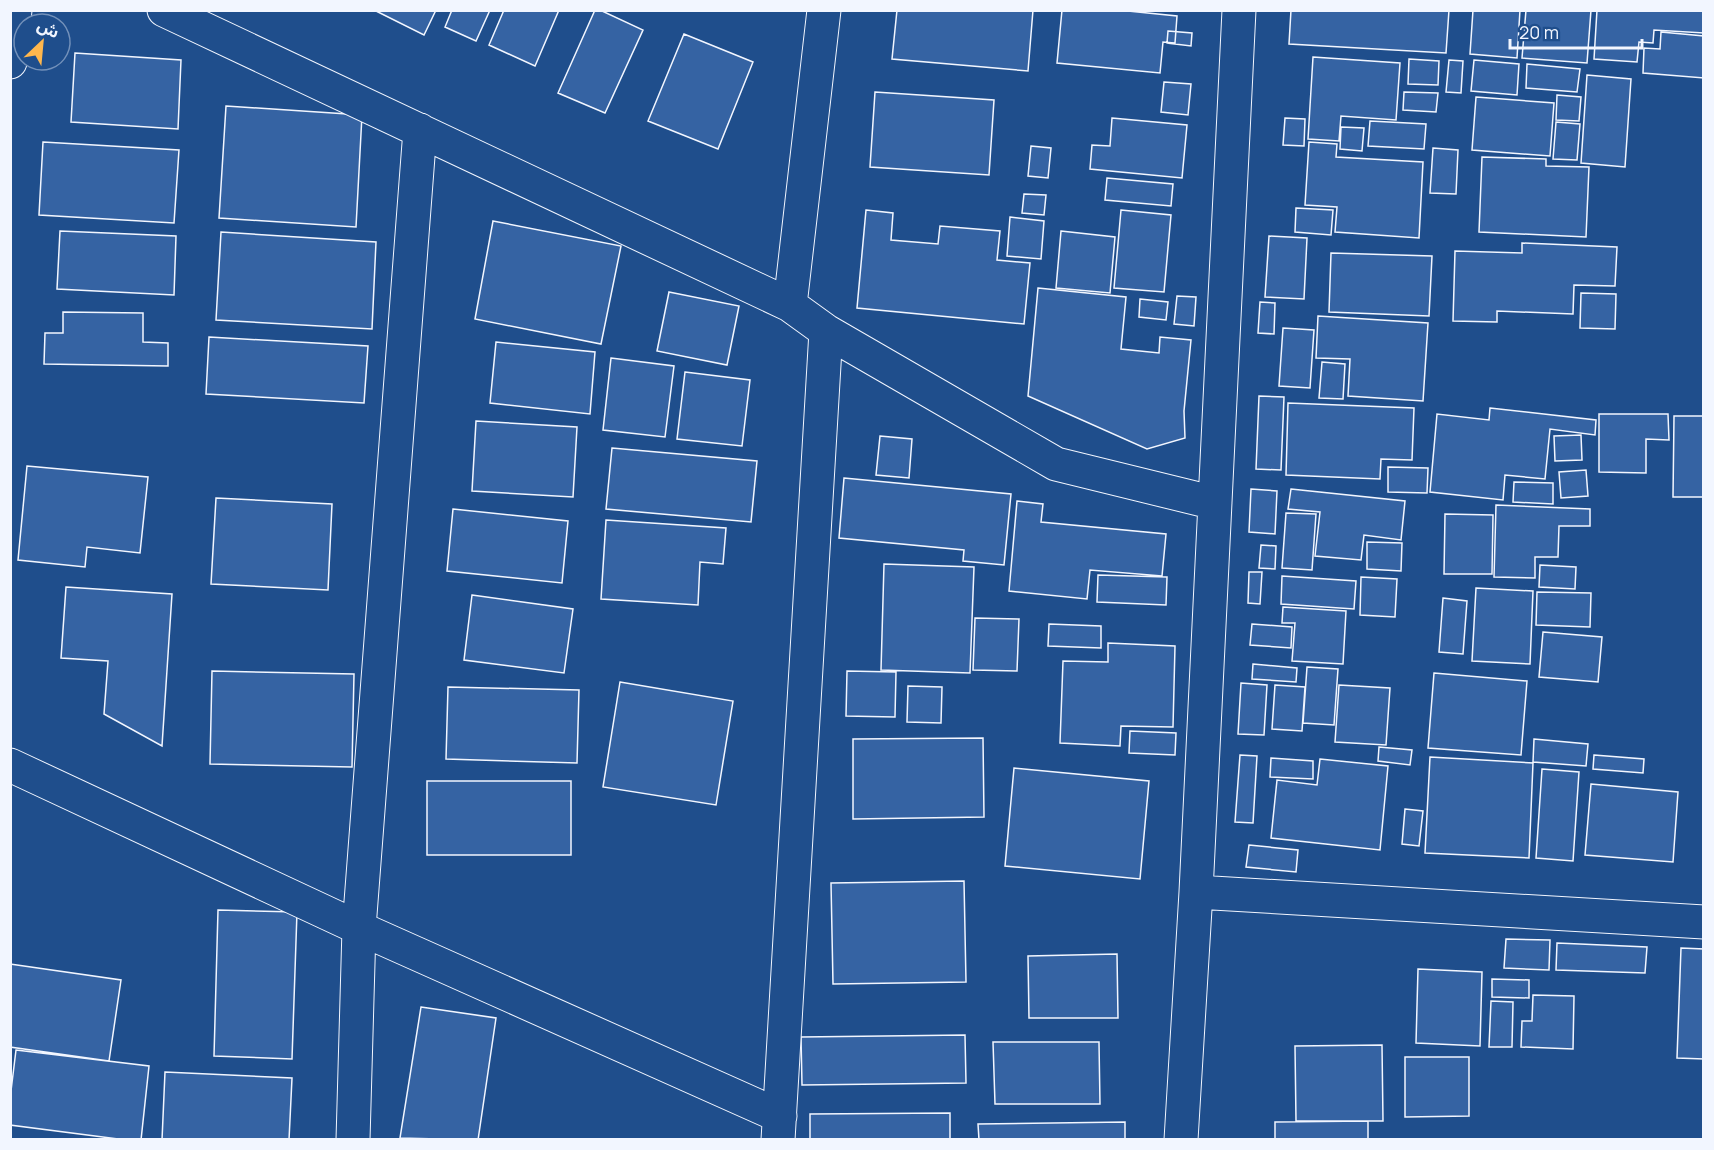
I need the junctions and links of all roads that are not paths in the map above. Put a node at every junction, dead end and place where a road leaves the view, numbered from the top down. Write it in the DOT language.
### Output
graph roads {
  1 [pos="15,10"];
  2 [pos="164,10"];
  3 [pos="824,10"];
  4 [pos="1239,10"];
  5 [pos="10,62"];
  6 [pos="420,130"];
  7 [pos="790,305"];
  8 [pos="826,331"];
  9 [pos="1215,503"];
  10 [pos="10,765"];
  11 [pos="1196,892"];
  12 [pos="1704,922"];
  13 [pos="359,928"];
  14 [pos="779,1128"];
  15 [pos="353,1140"];
  16 [pos="1181,1140"];
  1 -- 5 [label="street"];
  2 -- 6 [label="street"];
  3 -- 7 [label="street"];
  4 -- 9 [label="street"];
  6 -- 7 [label="street"];
  6 -- 13 [label="street"];
  7 -- 8 [label="street"];
  8 -- 9 [label="street"];
  8 -- 14 [label="street"];
  9 -- 11 [label="street"];
  10 -- 13 [label="street"];
  11 -- 12 [label="street"];
  11 -- 16 [label="street"];
  13 -- 14 [label="street"];
  13 -- 15 [label="street"];
}
